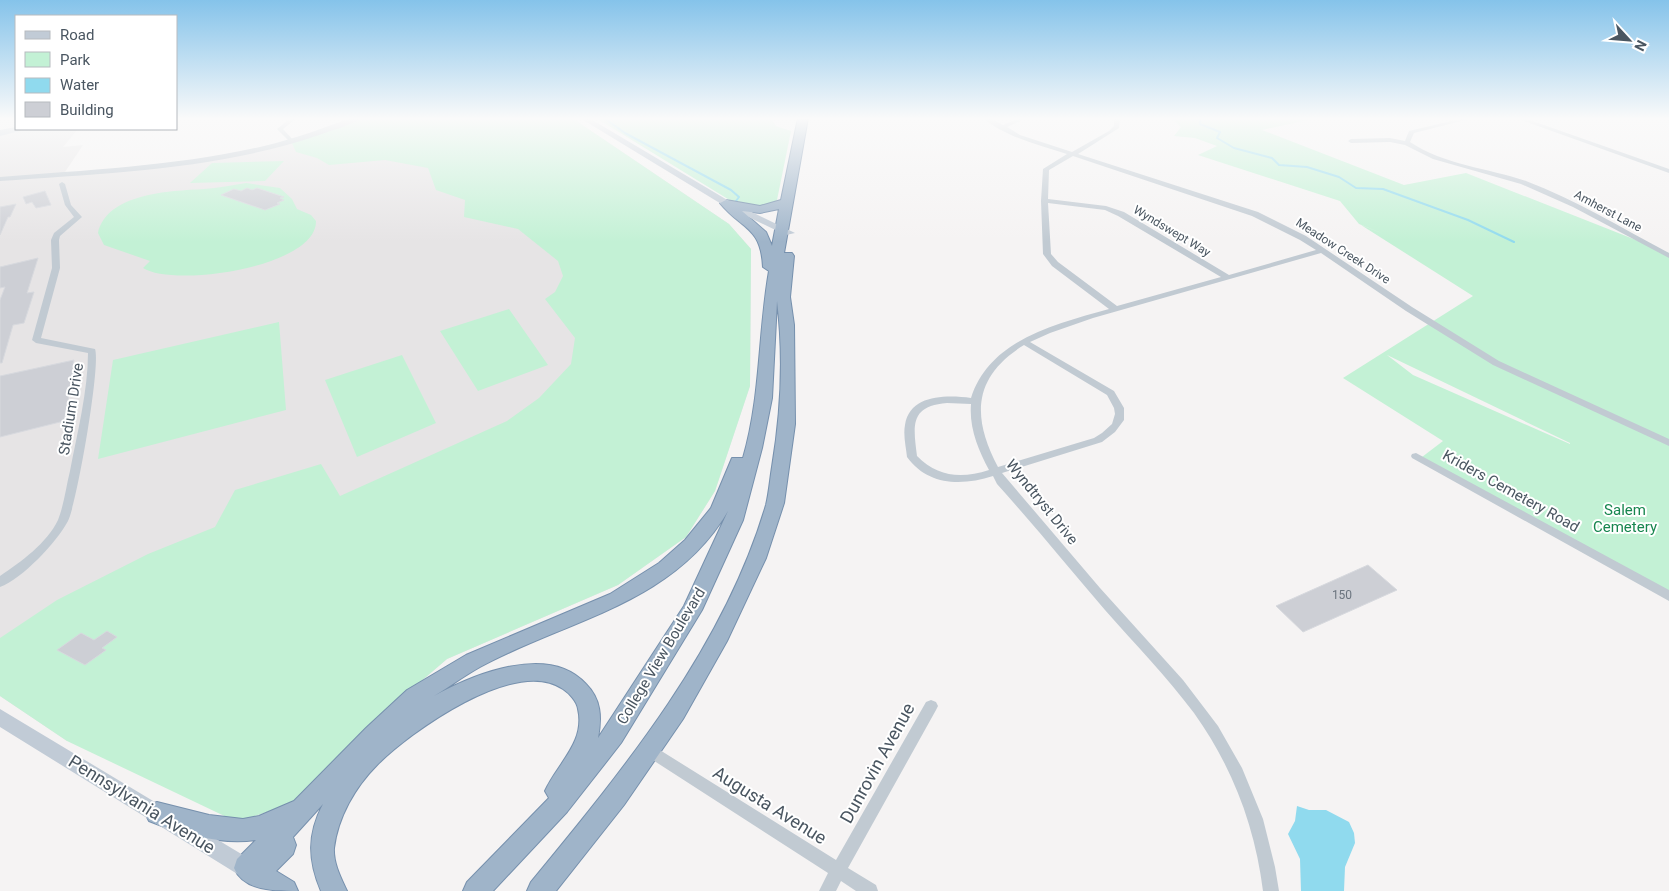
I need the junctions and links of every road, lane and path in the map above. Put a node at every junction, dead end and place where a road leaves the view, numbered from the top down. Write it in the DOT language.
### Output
graph roads {
  1 [pos="195,160"];
  2 [pos="653,160"];
  3 [pos="796,160"];
  4 [pos="1061,160"];
  5 [pos="1092,160"];
  6 [pos="1444,160"];
  7 [pos="1637,160"];
  8 [pos="795,164"];
  9 [pos="1669,171"];
  10 [pos="0,179"];
  11 [pos="62,184"];
  12 [pos="1044,201"];
  13 [pos="786,202"];
  14 [pos="726,203"];
  15 [pos="785,232"];
  16 [pos="1321,251"];
  17 [pos="1669,256"];
  18 [pos="1227,277"];
  19 [pos="1116,310"];
  20 [pos="770,311"];
  21 [pos="1024,342"];
  22 [pos="977,402"];
  23 [pos="1669,443"];
  24 [pos="1416,456"];
  25 [pos="995,472"];
  26 [pos="0,582"];
  27 [pos="1669,596"];
  28 [pos="931,706"];
  29 [pos="0,717"];
  30 [pos="650,751"];
  31 [pos="357,769"];
  32 [pos="331,780"];
  33 [pos="157,814"];
  34 [pos="561,867"];
  35 [pos="251,871"];
  36 [pos="838,871"];
  37 [pos="285,891"];
  38 [pos="334,891"];
  39 [pos="470,891"];
  40 [pos="476,891"];
  41 [pos="540,891"];
  42 [pos="544,891"];
  43 [pos="827,891"];
  44 [pos="870,891"];
  45 [pos="1271,891"];
  1 -- 10 [label="street"];
  2 -- 14 [label="main road"];
  3 -- 8 [label="highway"];
  4 -- 12 [label="street"];
  5 -- 16 [label="street, Meadow Creek Drive"];
  6 -- 17 [label="street, Amherst Lane"];
  7 -- 9 [label="street"];
  8 -- 13 [label="highway"];
  8 -- 15 [label="highway"];
  11 -- 26 [label="street, Stadium Drive"];
  12 -- 18 [label="street, Wyndswept Way"];
  12 -- 19 [label="street"];
  13 -- 14 [label="highway"];
  13 -- 15 [label="highway"];
  14 -- 15 [label="main road"];
  14 -- 20 [label="highway"];
  15 -- 20 [label="highway, College View Boulevard"];
  15 -- 30 [label="highway"];
  16 -- 18 [label="street, Wyndtryst Drive"];
  16 -- 23 [label="street, Meadow Creek Drive"];
  18 -- 19 [label="street, Wyndtryst Drive"];
  19 -- 21 [label="street, Wyndtryst Drive"];
  20 -- 32 [label="highway"];
  20 -- 40 [label="highway, College View Boulevard"];
  21 -- 22 [label="street, Wyndtryst Drive"];
  21 -- 25 [label="street"];
  22 -- 25 [label="street, Wyndtryst Drive"];
  22 -- 25 [label="street"];
  24 -- 27 [label="street, Kriders Cemetery Road"];
  25 -- 45 [label="street, Wyndtryst Drive"];
  28 -- 36 [label="street, Dunrovin Avenue"];
  29 -- 33 [label="main road, Pennsylvania Avenue"];
  30 -- 34 [label="highway"];
  30 -- 36 [label="street, Augusta Avenue"];
  31 -- 35 [label="highway"];
  31 -- 38 [label="highway"];
  31 -- 39 [label="highway"];
  32 -- 33 [label="highway"];
  32 -- 35 [label="highway"];
  33 -- 35 [label="main road, Pennsylvania Avenue"];
  34 -- 41 [label="highway"];
  34 -- 42 [label="highway"];
  35 -- 37 [label="highway, Pennsylvania Avenue"];
  36 -- 43 [label="street, Dunrovin Avenue"];
  36 -- 44 [label="street, Augusta Avenue"];
}
